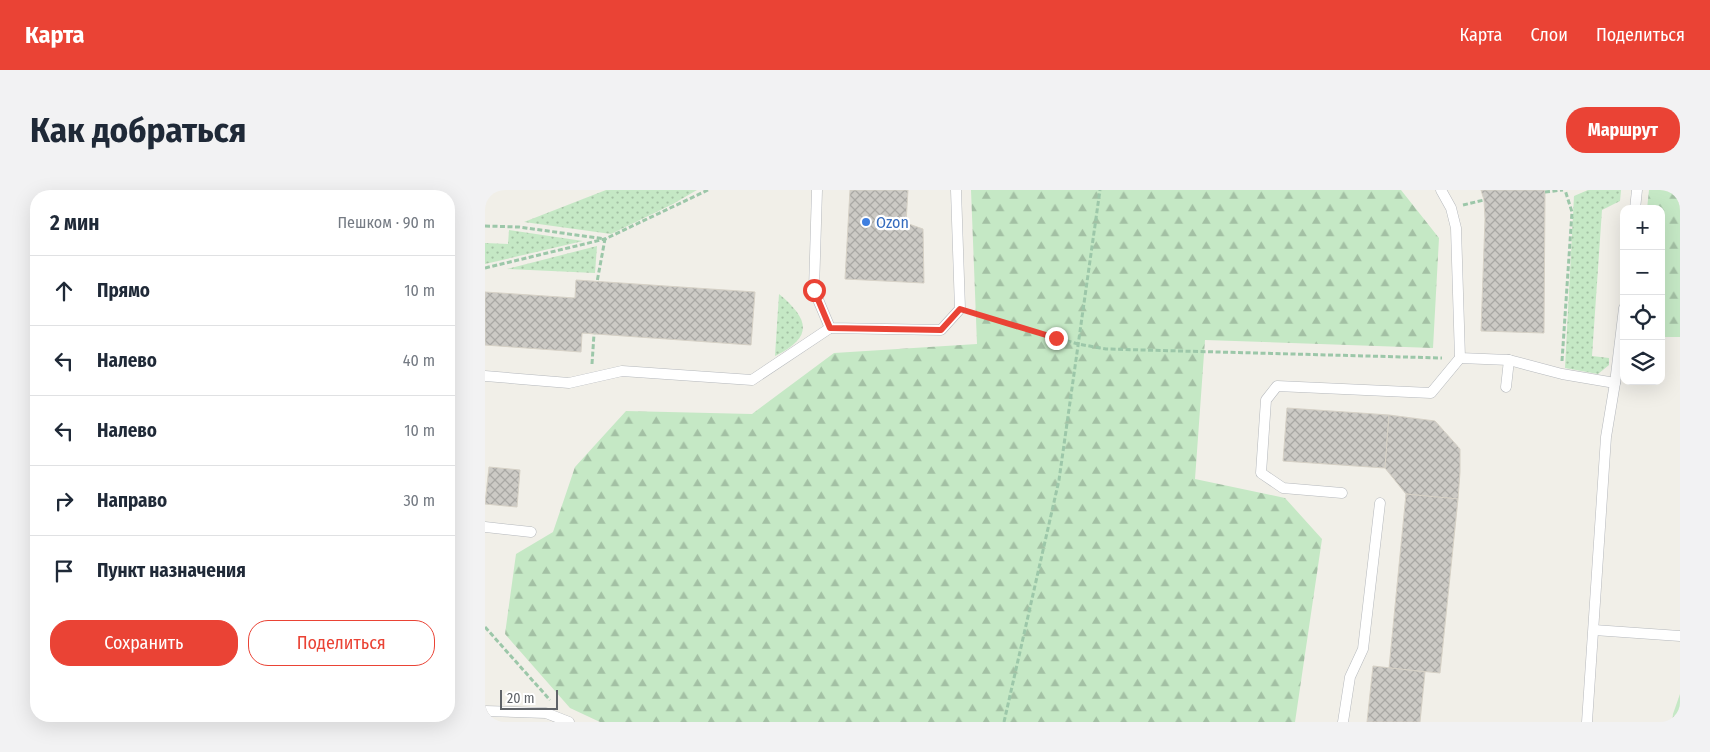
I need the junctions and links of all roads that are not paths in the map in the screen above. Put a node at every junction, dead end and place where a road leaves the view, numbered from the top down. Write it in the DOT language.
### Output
graph roads {
  1 [pos="817,190"];
  2 [pos="956,190"];
  3 [pos="1441,190"];
  4 [pos="1637,190"];
  5 [pos="1635,205"];
  6 [pos="830,328"];
  7 [pos="1620,340"];
  8 [pos="1460,358"];
  9 [pos="1509,360"];
  10 [pos="485,376"];
  11 [pos="1615,383"];
  12 [pos="1506,387"];
  13 [pos="1342,493"];
  14 [pos="1380,503"];
  15 [pos="485,528"];
  16 [pos="531,532"];
  17 [pos="1593,630"];
  18 [pos="1680,636"];
  19 [pos="485,711"];
  20 [pos="569,722"];
  21 [pos="1343,722"];
  22 [pos="1587,722"];
  1 -- 6 [label="lane"];
  2 -- 6 [label="lane"];
  3 -- 8 [label="lane"];
  4 -- 5 [label="lane"];
  6 -- 10 [label="lane"];
  7 -- 11 [label="lane"];
  8 -- 9 [label="lane"];
  8 -- 13 [label="lane"];
  9 -- 11 [label="lane"];
  9 -- 12 [label="lane"];
  11 -- 17 [label="lane"];
  14 -- 21 [label="lane"];
  15 -- 16 [label="lane"];
  17 -- 18 [label="lane"];
  17 -- 22 [label="lane"];
  19 -- 20 [label="lane"];
}
